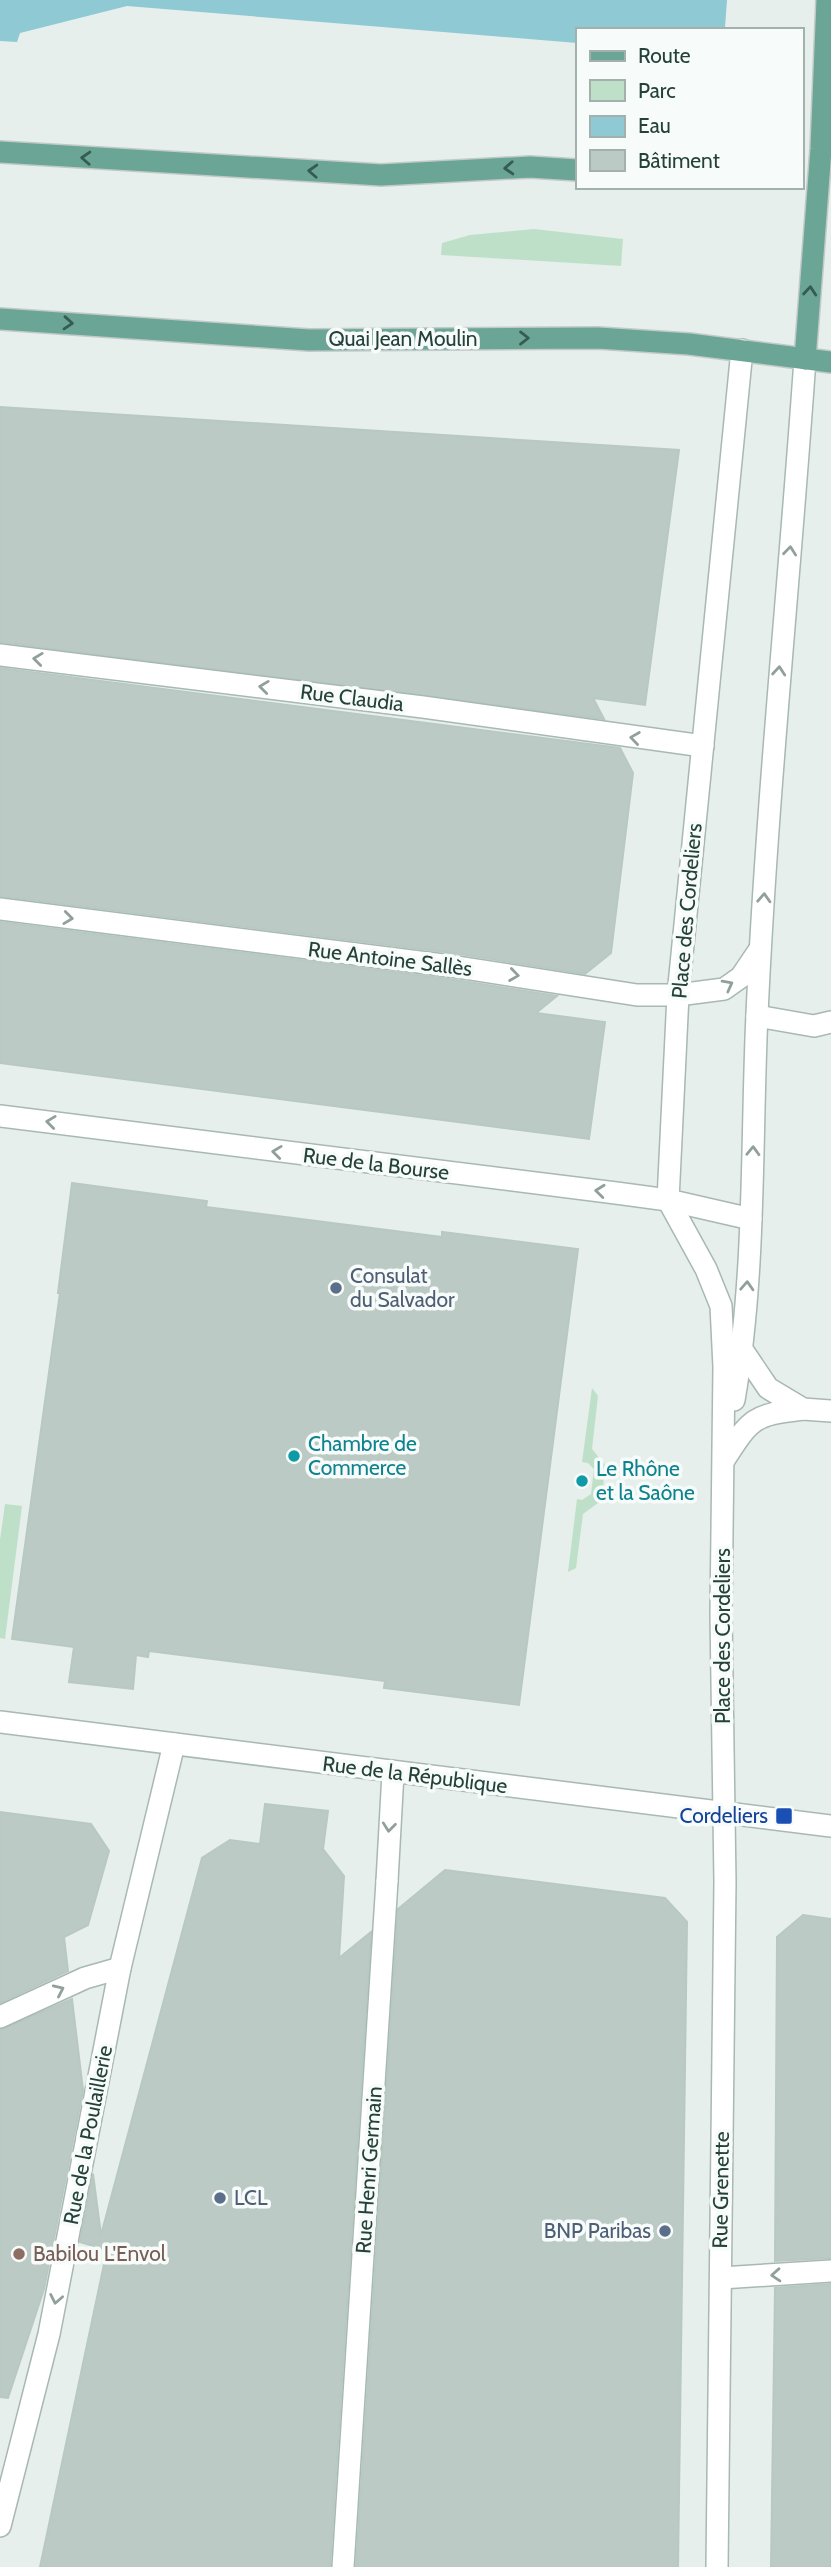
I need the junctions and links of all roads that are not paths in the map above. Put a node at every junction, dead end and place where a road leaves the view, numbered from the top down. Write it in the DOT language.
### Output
graph roads {
  1 [pos="827,0"];
  2 [pos="0,152"];
  3 [pos="576,170"];
  4 [pos="817,187"];
  5 [pos="0,319"];
  6 [pos="742,350"];
  7 [pos="805,359"];
  8 [pos="831,362"];
  9 [pos="0,654"];
  10 [pos="703,746"];
  11 [pos="0,909"];
  12 [pos="761,947"];
  13 [pos="678,995"];
  14 [pos="757,1016"];
  15 [pos="831,1022"];
  16 [pos="0,1116"];
  17 [pos="668,1200"];
  18 [pos="751,1219"];
  19 [pos="721,1306"];
  20 [pos="743,1353"];
  21 [pos="803,1409"];
  22 [pos="831,1411"];
  23 [pos="724,1460"];
  24 [pos="0,1722"];
  25 [pos="173,1744"];
  26 [pos="393,1773"];
  27 [pos="724,1812"];
  28 [pos="831,1826"];
  29 [pos="120,1968"];
  30 [pos="0,2017"];
  31 [pos="831,2271"];
  32 [pos="721,2278"];
  33 [pos="0,2526"];
  34 [pos="343,2567"];
  35 [pos="717,2567"];
  1 -- 4 [label="main road"];
  3 -- 2 [label="main road, one-way"];
  7 -- 4 [label="main road, one-way"];
  5 -- 6 [label="main road, Quai Jean Moulin, one-way"];
  6 -- 7 [label="main road, Quai Jean Moulin"];
  6 -- 10 [label="street, Place des Cordeliers"];
  7 -- 8 [label="main road, Quai Jean Moulin"];
  12 -- 7 [label="street, Place des Cordeliers, one-way"];
  10 -- 9 [label="street, Rue Claudia, one-way"];
  10 -- 13 [label="street, Place des Cordeliers"];
  11 -- 13 [label="street, Rue Antoine Sallès, one-way"];
  13 -- 12 [label="street, Rue Antoine Sallès, one-way"];
  12 -- 14 [label="street, Place des Cordeliers"];
  13 -- 17 [label="street, Place des Cordeliers"];
  14 -- 15 [label="street"];
  18 -- 14 [label="street, Place des Cordeliers, one-way"];
  17 -- 16 [label="street, Rue de la Bourse, one-way"];
  17 -- 18 [label="street, Rue de la Bourse"];
  17 -- 19 [label="street, Place des Cordeliers"];
  20 -- 18 [label="street, Place des Cordeliers, one-way"];
  19 -- 20 [label="street"];
  19 -- 23 [label="street, Place des Cordeliers"];
  20 -- 21 [label="street"];
  20 -- 23 [label="street, Place des Cordeliers"];
  21 -- 22 [label="street"];
  21 -- 23 [label="street"];
  23 -- 27 [label="street, Place des Cordeliers"];
  24 -- 25 [label="street, Rue de la République"];
  25 -- 26 [label="street, Rue de la République"];
  25 -- 29 [label="street, Rue de la Poulaillerie"];
  26 -- 27 [label="street, Rue de la République"];
  26 -- 34 [label="street, Rue Henri Germain, one-way"];
  27 -- 28 [label="street, Rue de la République"];
  27 -- 32 [label="street, Rue Grenette"];
  30 -- 29 [label="street, one-way"];
  29 -- 33 [label="street, Rue de la Poulaillerie, one-way"];
  31 -- 32 [label="street, one-way"];
  32 -- 35 [label="street, Rue Grenette"];
}
